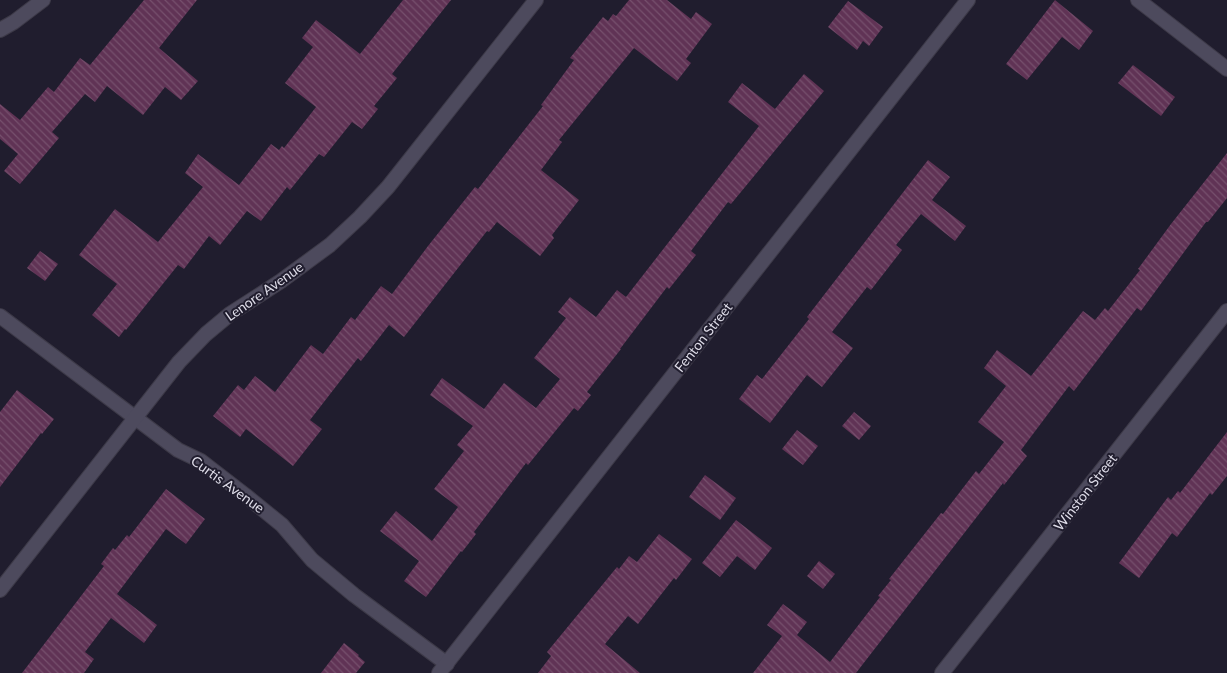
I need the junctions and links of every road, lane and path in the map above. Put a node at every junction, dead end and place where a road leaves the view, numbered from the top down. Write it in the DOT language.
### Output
graph roads {
  1 [pos="43,0"];
  2 [pos="536,0"];
  3 [pos="968,0"];
  4 [pos="1138,0"];
  5 [pos="0,30"];
  6 [pos="1227,69"];
  7 [pos="1227,310"];
  8 [pos="0,316"];
  9 [pos="136,418"];
  10 [pos="0,590"];
  11 [pos="443,669"];
  12 [pos="942,673"];
  1 -- 5 [label="street"];
  2 -- 9 [label="street, Lenore Avenue"];
  3 -- 11 [label="street, Fenton Street"];
  4 -- 6 [label="street"];
  7 -- 12 [label="street, Winston Street"];
  8 -- 9 [label="street, Curtis Avenue"];
  9 -- 10 [label="street, Lenore Avenue"];
  9 -- 11 [label="street, Curtis Avenue"];
}
